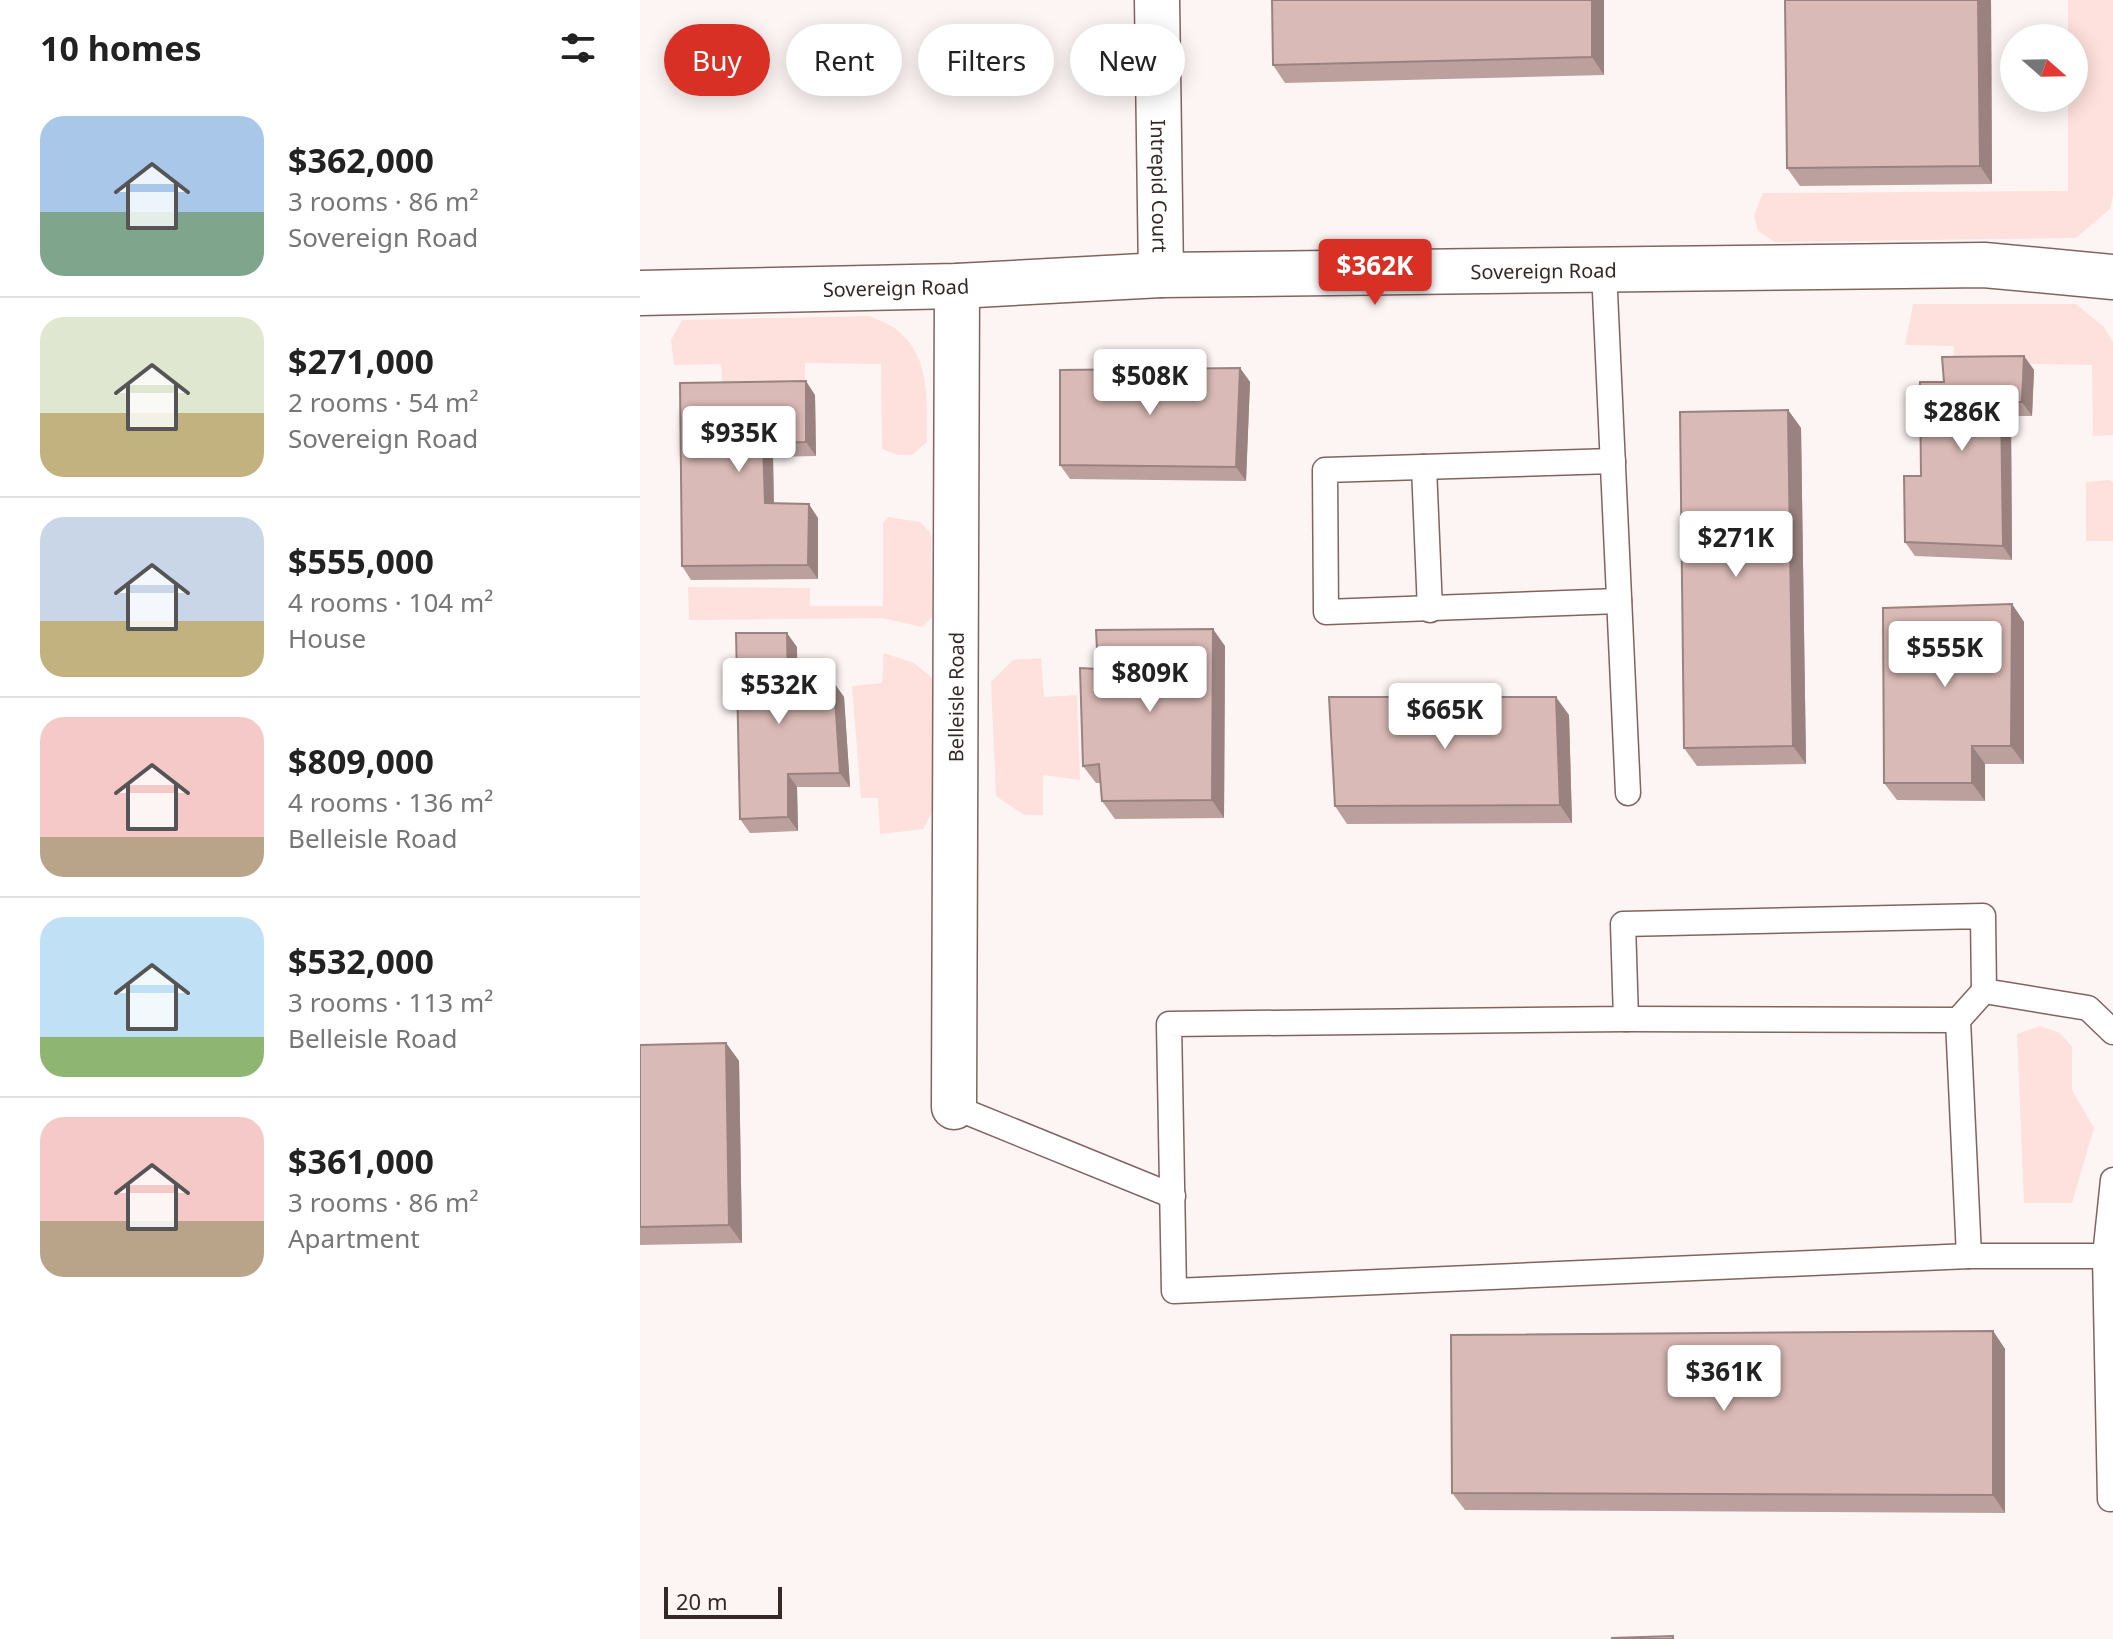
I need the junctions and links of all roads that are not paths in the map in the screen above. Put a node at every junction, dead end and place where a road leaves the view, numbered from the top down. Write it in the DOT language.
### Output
graph roads {
  1 [pos="1157,0"];
  2 [pos="1604,270"];
  3 [pos="1161,275"];
  4 [pos="2113,277"];
  5 [pos="957,286"];
  6 [pos="640,293"];
  7 [pos="1613,461"];
  8 [pos="1424,467"];
  9 [pos="1619,601"];
  10 [pos="1430,610"];
  11 [pos="1628,793"];
  12 [pos="1984,991"];
  13 [pos="1626,1019"];
  14 [pos="1958,1020"];
  15 [pos="2113,1032"];
  16 [pos="954,1107"];
  17 [pos="2113,1180"];
  18 [pos="1173,1196"];
  19 [pos="1969,1256"];
  20 [pos="2105,1256"];
  21 [pos="2110,1499"];
  1 -- 3 [label="street, Intrepid Court"];
  2 -- 3 [label="street, Sovereign Road"];
  2 -- 4 [label="street, Sovereign Road"];
  2 -- 7 [label="lane"];
  3 -- 5 [label="street, Sovereign Road"];
  5 -- 6 [label="street, Sovereign Road"];
  5 -- 16 [label="street, Belleisle Road"];
  7 -- 8 [label="lane"];
  7 -- 9 [label="lane"];
  8 -- 10 [label="lane"];
  8 -- 10 [label="lane"];
  9 -- 10 [label="lane"];
  9 -- 11 [label="lane"];
  12 -- 13 [label="lane"];
  12 -- 14 [label="lane"];
  12 -- 15 [label="lane"];
  13 -- 14 [label="lane"];
  13 -- 18 [label="lane"];
  14 -- 19 [label="lane"];
  16 -- 18 [label="lane"];
  17 -- 20 [label="lane"];
  18 -- 19 [label="lane"];
  19 -- 20 [label="lane"];
  20 -- 21 [label="lane"];
}
